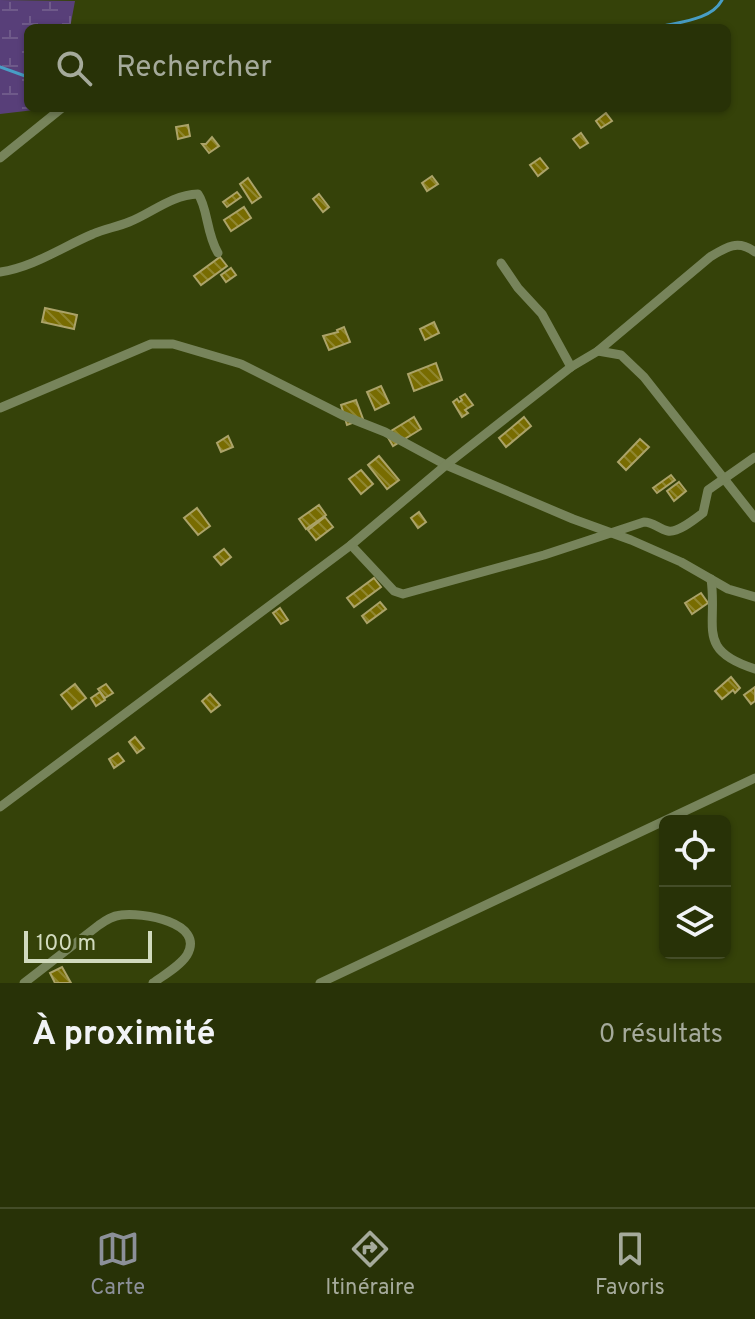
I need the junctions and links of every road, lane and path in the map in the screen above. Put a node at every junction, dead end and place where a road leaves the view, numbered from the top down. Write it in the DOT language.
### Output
graph roads {
  1 [pos="57,112"];
  2 [pos="0,158"];
  3 [pos="755,252"];
  4 [pos="218,253"];
  5 [pos="501,263"];
  6 [pos="0,272"];
  7 [pos="598,351"];
  8 [pos="571,367"];
  9 [pos="0,408"];
  10 [pos="755,457"];
  11 [pos="446,465"];
  12 [pos="723,478"];
  13 [pos="755,518"];
  14 [pos="611,533"];
  15 [pos="351,545"];
  16 [pos="711,579"];
  17 [pos="755,597"];
  18 [pos="755,669"];
  19 [pos="755,778"];
  20 [pos="0,807"];
  21 [pos="24,983"];
  22 [pos="153,983"];
  23 [pos="320,983"];
  1 -- 2 [label="street"];
  3 -- 7 [label="street"];
  4 -- 6 [label="street"];
  5 -- 8 [label="street"];
  7 -- 8 [label="street"];
  7 -- 12 [label="street"];
  8 -- 11 [label="street"];
  9 -- 11 [label="street"];
  10 -- 12 [label="street"];
  11 -- 14 [label="street"];
  11 -- 15 [label="street"];
  12 -- 13 [label="street"];
  12 -- 14 [label="street"];
  14 -- 15 [label="street"];
  14 -- 16 [label="street"];
  15 -- 20 [label="street"];
  16 -- 17 [label="street"];
  16 -- 18 [label="street"];
  19 -- 23 [label="street"];
  21 -- 22 [label="street"];
}
